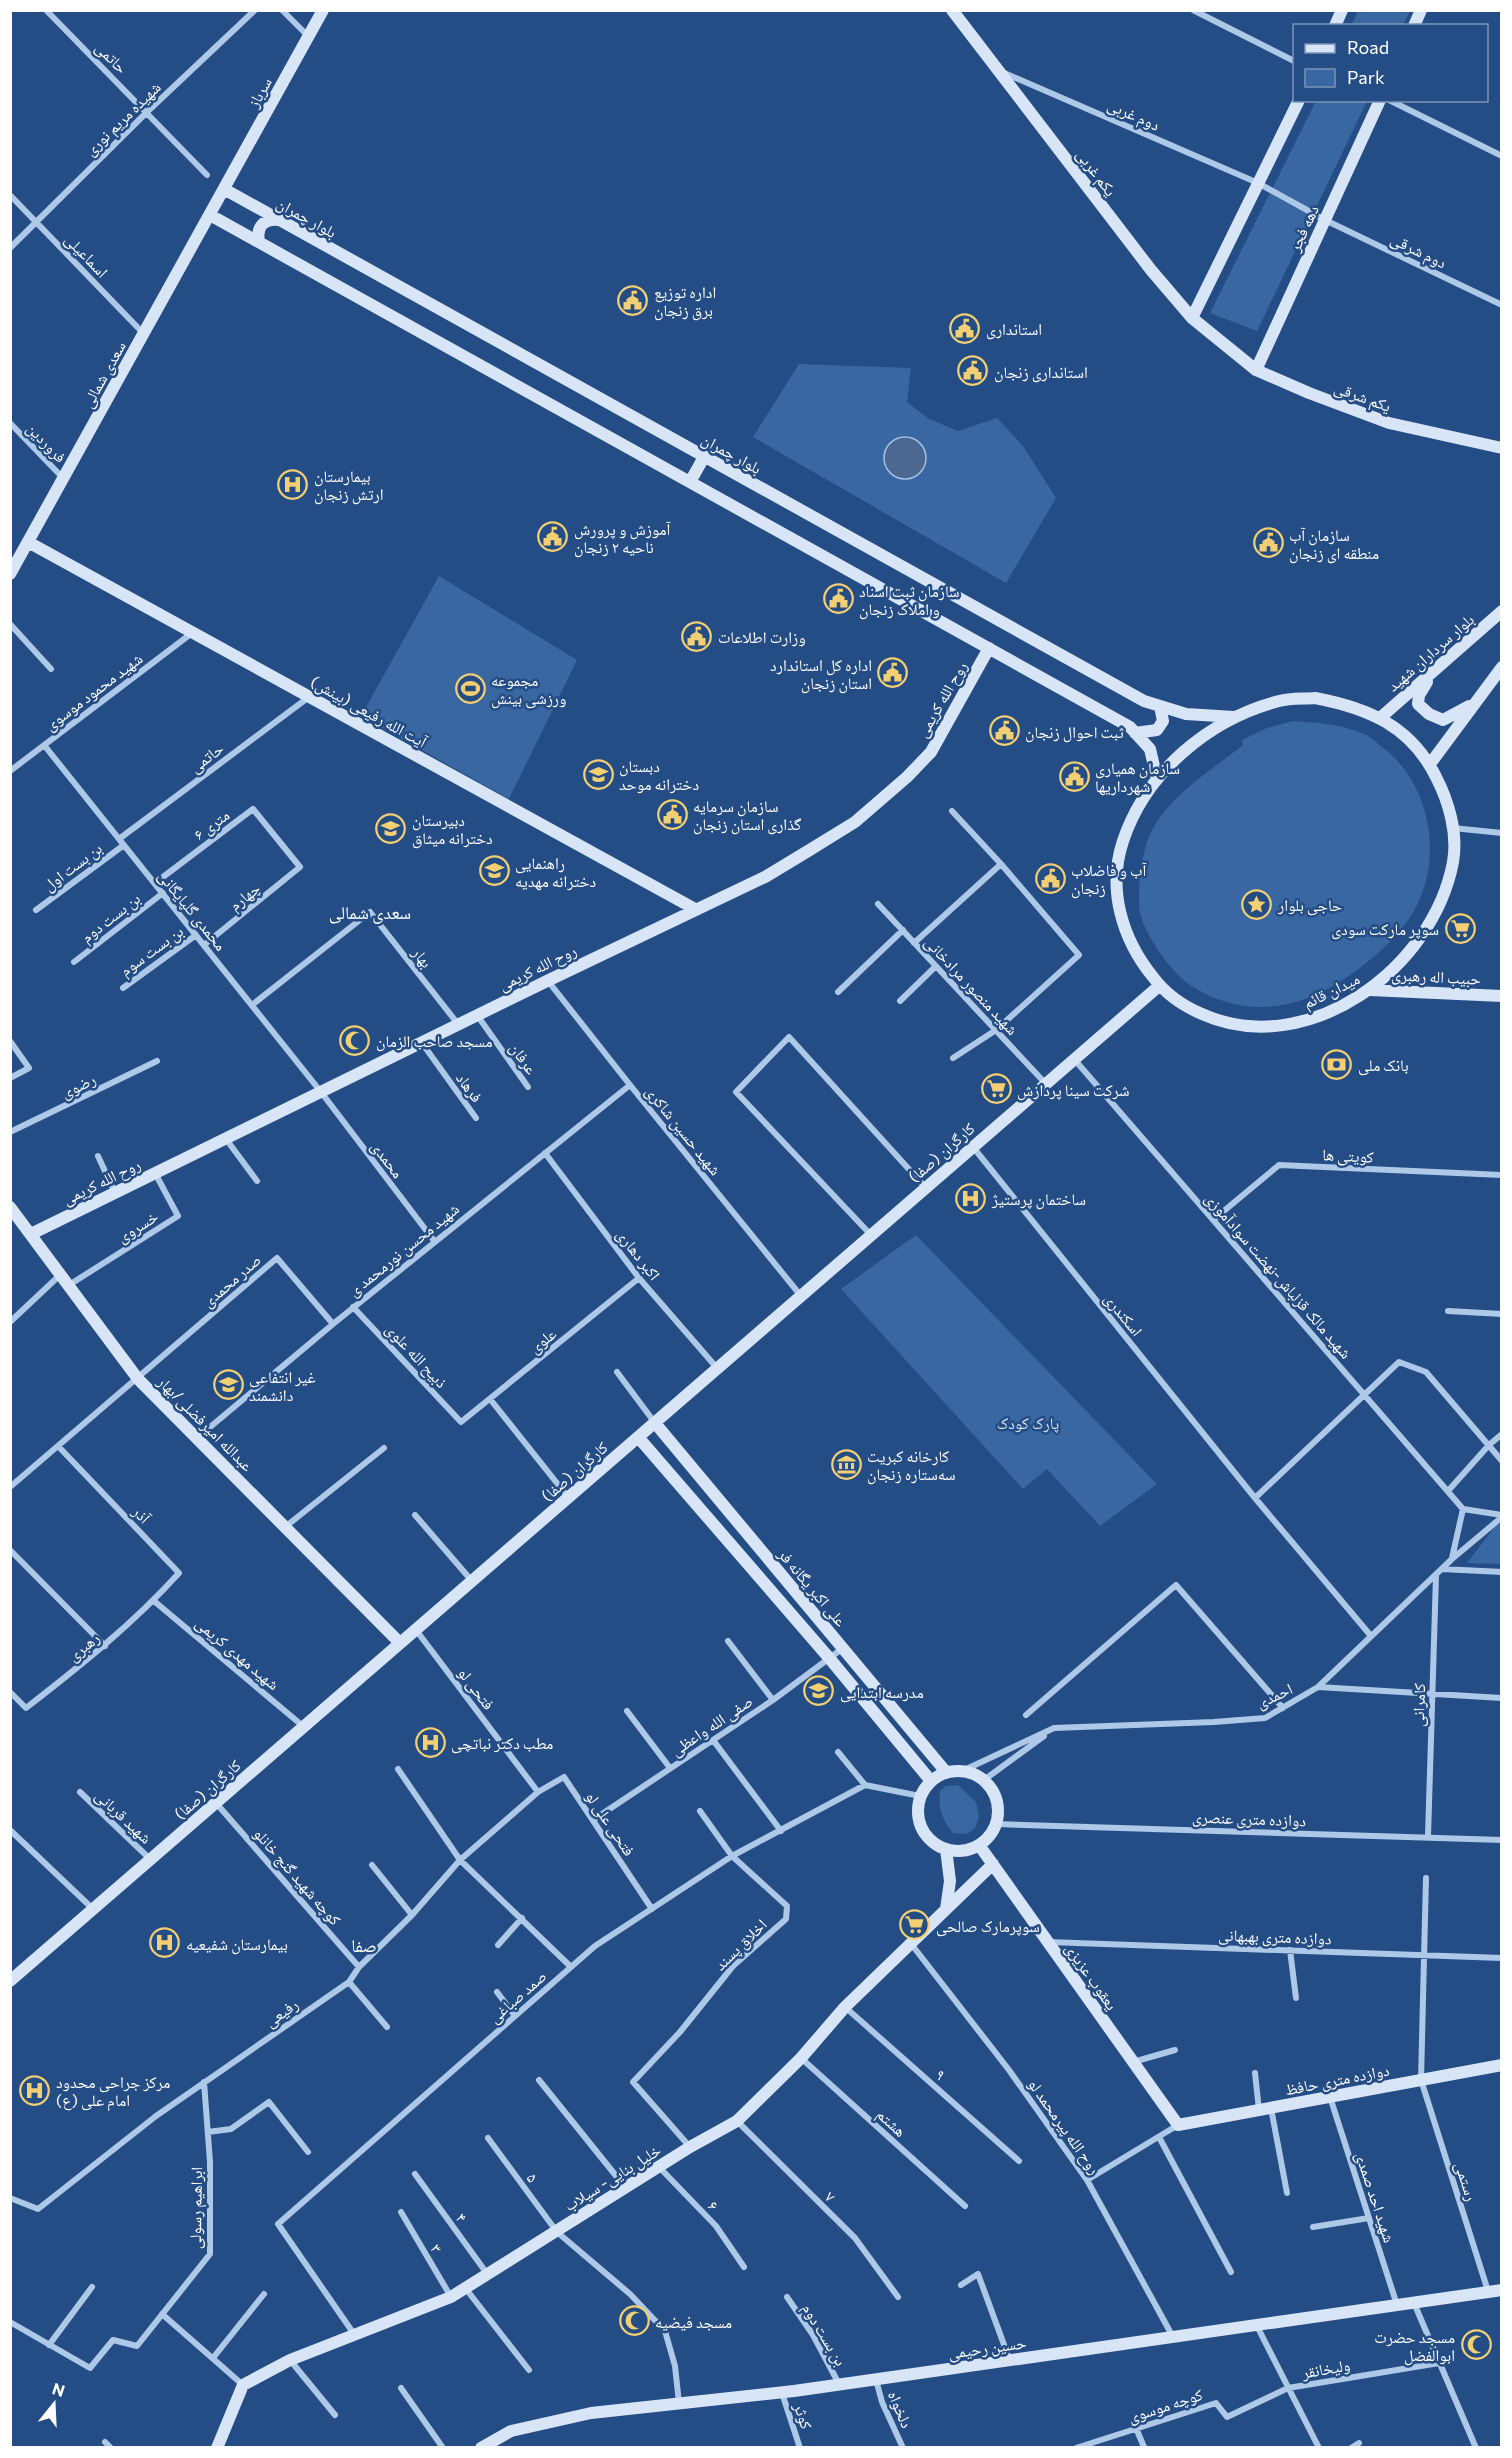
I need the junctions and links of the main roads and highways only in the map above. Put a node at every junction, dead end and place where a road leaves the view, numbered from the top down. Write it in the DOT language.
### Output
graph roads {
  1 [pos="323,10"];
  2 [pos="952,10"];
  3 [pos="1342,10"];
  4 [pos="1421,10"];
  5 [pos="1336,24"];
  6 [pos="1415,24"];
  7 [pos="1298,102"];
  8 [pos="1379,102"];
  9 [pos="224,189"];
  10 [pos="210,215"];
  11 [pos="279,220"];
  12 [pos="259,241"];
  13 [pos="1192,318"];
  14 [pos="1225,344"];
  15 [pos="1256,370"];
  16 [pos="1502,448"];
  17 [pos="704,457"];
  18 [pos="690,482"];
  19 [pos="28,542"];
  20 [pos="10,574"];
  21 [pos="1502,611"];
  22 [pos="989,648"];
  23 [pos="1501,668"];
  24 [pos="1434,670"];
  25 [pos="1474,704"];
  26 [pos="1160,706"];
  27 [pos="1234,717"];
  28 [pos="1380,718"];
  29 [pos="1135,733"];
  30 [pos="1430,764"];
  31 [pos="1157,779"];
  32 [pos="695,909"];
  33 [pos="1159,986"];
  34 [pos="1370,990"];
  35 [pos="1502,996"];
  36 [pos="10,1207"];
  37 [pos="29,1231"];
  38 [pos="655,1422"];
  39 [pos="638,1437"];
  40 [pos="400,1643"];
  41 [pos="946,1772"];
  42 [pos="931,1781"];
  43 [pos="979,1845"];
  44 [pos="946,1849"];
  45 [pos="993,1864"];
  46 [pos="946,1909"];
  47 [pos="10,1981"];
  48 [pos="1502,2065"];
  49 [pos="1178,2125"];
  50 [pos="1502,2289"];
  51 [pos="217,2448"];
  52 [pos="481,2448"];
  1 -- 9 [label="main road, سرباز"];
  2 -- 13 [label="main road, یکم غربی"];
  3 -- 5 [label="main road"];
  4 -- 6 [label="main road"];
  7 -- 13 [label="main road"];
  8 -- 15 [label="main road, دهه فجر"];
  9 -- 10 [label="main road, سعدی شمالی"];
  9 -- 11 [label="main road, بلوار چمران"];
  10 -- 12 [label="main road"];
  10 -- 19 [label="main road, سعدی شمالی"];
  11 -- 12 [label="main road"];
  11 -- 17 [label="main road, بلوار چمران"];
  12 -- 18 [label="main road"];
  13 -- 14 [label="main road, یکم غربی"];
  14 -- 15 [label="main road, یکم شرقی"];
  15 -- 16 [label="main road, یکم شرقی"];
  17 -- 18 [label="main road"];
  17 -- 26 [label="main road, بلوار چمران"];
  18 -- 22 [label="main road"];
  19 -- 20 [label="main road, سعدی شمالی"];
  19 -- 32 [label="main road, آیت الله رفیعی (بینش)"];
  21 -- 24 [label="main road, بلوار سرداران شهید"];
  22 -- 29 [label="main road"];
  22 -- 32 [label="main road, روح الله کریمی"];
  23 -- 25 [label="main road"];
  24 -- 25 [label="main road"];
  24 -- 28 [label="main road, بلوار سرداران شهید"];
  25 -- 30 [label="main road"];
  26 -- 27 [label="main road, بلوار چمران"];
  26 -- 29 [label="main road"];
  27 -- 28 [label="main road, میدان قائم"];
  27 -- 31 [label="main road, میدان قائم"];
  28 -- 30 [label="main road, میدان قائم"];
  29 -- 31 [label="main road"];
  30 -- 34 [label="main road, میدان قائم"];
  31 -- 33 [label="main road, میدان قائم"];
  32 -- 37 [label="main road, روح الله کریمی"];
  33 -- 34 [label="main road, میدان قائم"];
  33 -- 38 [label="main road, کارگران (صفا)"];
  34 -- 35 [label="main road, حبیب اله رهبری"];
  36 -- 37 [label="main road, عبدالله امیرفضلی/بهار"];
  37 -- 40 [label="main road, عبدالله امیرفضلی/بهار"];
  38 -- 39 [label="main road, کارگران (صفا)"];
  38 -- 41 [label="main road, علی اکبر یگانه فر"];
  39 -- 40 [label="main road, کارگران (صفا)"];
  39 -- 42 [label="main road, علی اکبر یگانه فر"];
  40 -- 47 [label="main road, کارگران (صفا)"];
  41 -- 42 [label="main road"];
  41 -- 43 [label="main road"];
  42 -- 44 [label="main road"];
  43 -- 44 [label="main road"];
  43 -- 45 [label="main road, یعقوب عزیزی"];
  44 -- 46 [label="main road"];
  45 -- 46 [label="main road, خلیل بنایی- سیلاب"];
  45 -- 49 [label="main road, یعقوب عزیزی"];
  46 -- 51 [label="main road, خلیل بنایی- سیلاب"];
  48 -- 49 [label="main road, دوازده متری حافظ"];
  50 -- 52 [label="main road, حسین رحیمی"];
}
